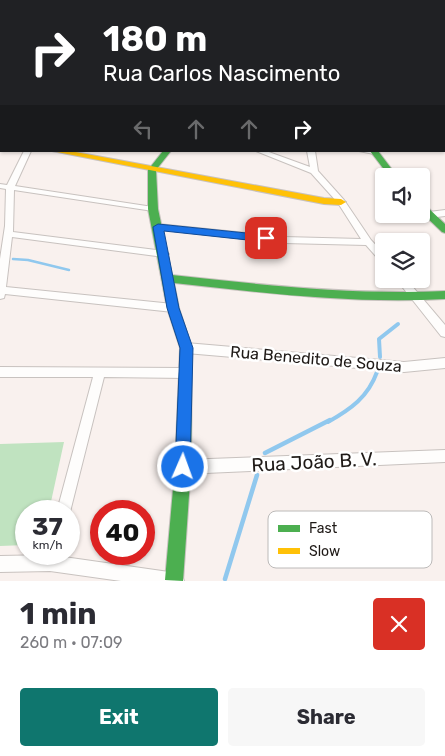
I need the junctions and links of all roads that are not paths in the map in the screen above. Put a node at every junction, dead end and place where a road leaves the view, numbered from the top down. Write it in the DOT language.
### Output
graph roads {
  1 [pos="28,152"];
  2 [pos="61,152"];
  3 [pos="166,152"];
  4 [pos="262,152"];
  5 [pos="312,152"];
  6 [pos="370,152"];
  7 [pos="385,168"];
  8 [pos="152,170"];
  9 [pos="314,171"];
  10 [pos="0,186"];
  11 [pos="10,187"];
  12 [pos="341,202"];
  13 [pos="152,209"];
  14 [pos="430,211"];
  15 [pos="445,213"];
  16 [pos="430,215"];
  17 [pos="158,227"];
  18 [pos="6,228"];
  19 [pos="445,230"];
  20 [pos="368,242"];
  21 [pos="375,250"];
  22 [pos="164,254"];
  23 [pos="169,279"];
  24 [pos="409,288"];
  25 [pos="0,292"];
  26 [pos="445,295"];
  27 [pos="418,298"];
  28 [pos="173,308"];
  29 [pos="445,333"];
  30 [pos="186,348"];
  31 [pos="445,363"];
  32 [pos="0,372"];
  33 [pos="100,372"];
  34 [pos="186,373"];
  35 [pos="445,456"];
  36 [pos="183,467"];
  37 [pos="67,500"];
  38 [pos="15,562"];
  39 [pos="80,563"];
  40 [pos="0,564"];
  41 [pos="175,581"];
  1 -- 11 [label="street"];
  2 -- 8 [label="street"];
  3 -- 8 [label="street"];
  4 -- 9 [label="street"];
  5 -- 9 [label="street"];
  6 -- 7 [label="street"];
  8 -- 12 [label="street"];
  8 -- 13 [label="street"];
  9 -- 12 [label="street"];
  10 -- 11 [label="street"];
  11 -- 13 [label="street"];
  11 -- 18 [label="street"];
  12 -- 20 [label="street"];
  13 -- 17 [label="street"];
  14 -- 15 [label="street"];
  16 -- 19 [label="street"];
  17 -- 20 [label="street"];
  17 -- 22 [label="street"];
  18 -- 22 [label="street"];
  18 -- 25 [label="street"];
  20 -- 21 [label="street"];
  22 -- 23 [label="street"];
  23 -- 27 [label="street"];
  23 -- 28 [label="street"];
  24 -- 27 [label="street"];
  25 -- 28 [label="street"];
  26 -- 27 [label="street"];
  27 -- 29 [label="street"];
  28 -- 30 [label="street"];
  30 -- 31 [label="street, Rua Benedito de Souza"];
  30 -- 34 [label="street"];
  32 -- 33 [label="street"];
  33 -- 34 [label="street"];
  33 -- 37 [label="street"];
  34 -- 36 [label="street"];
  35 -- 36 [label="street, Rua João B. V."];
  36 -- 41 [label="street"];
  38 -- 40 [label="street"];
  39 -- 41 [label="street"];
}
